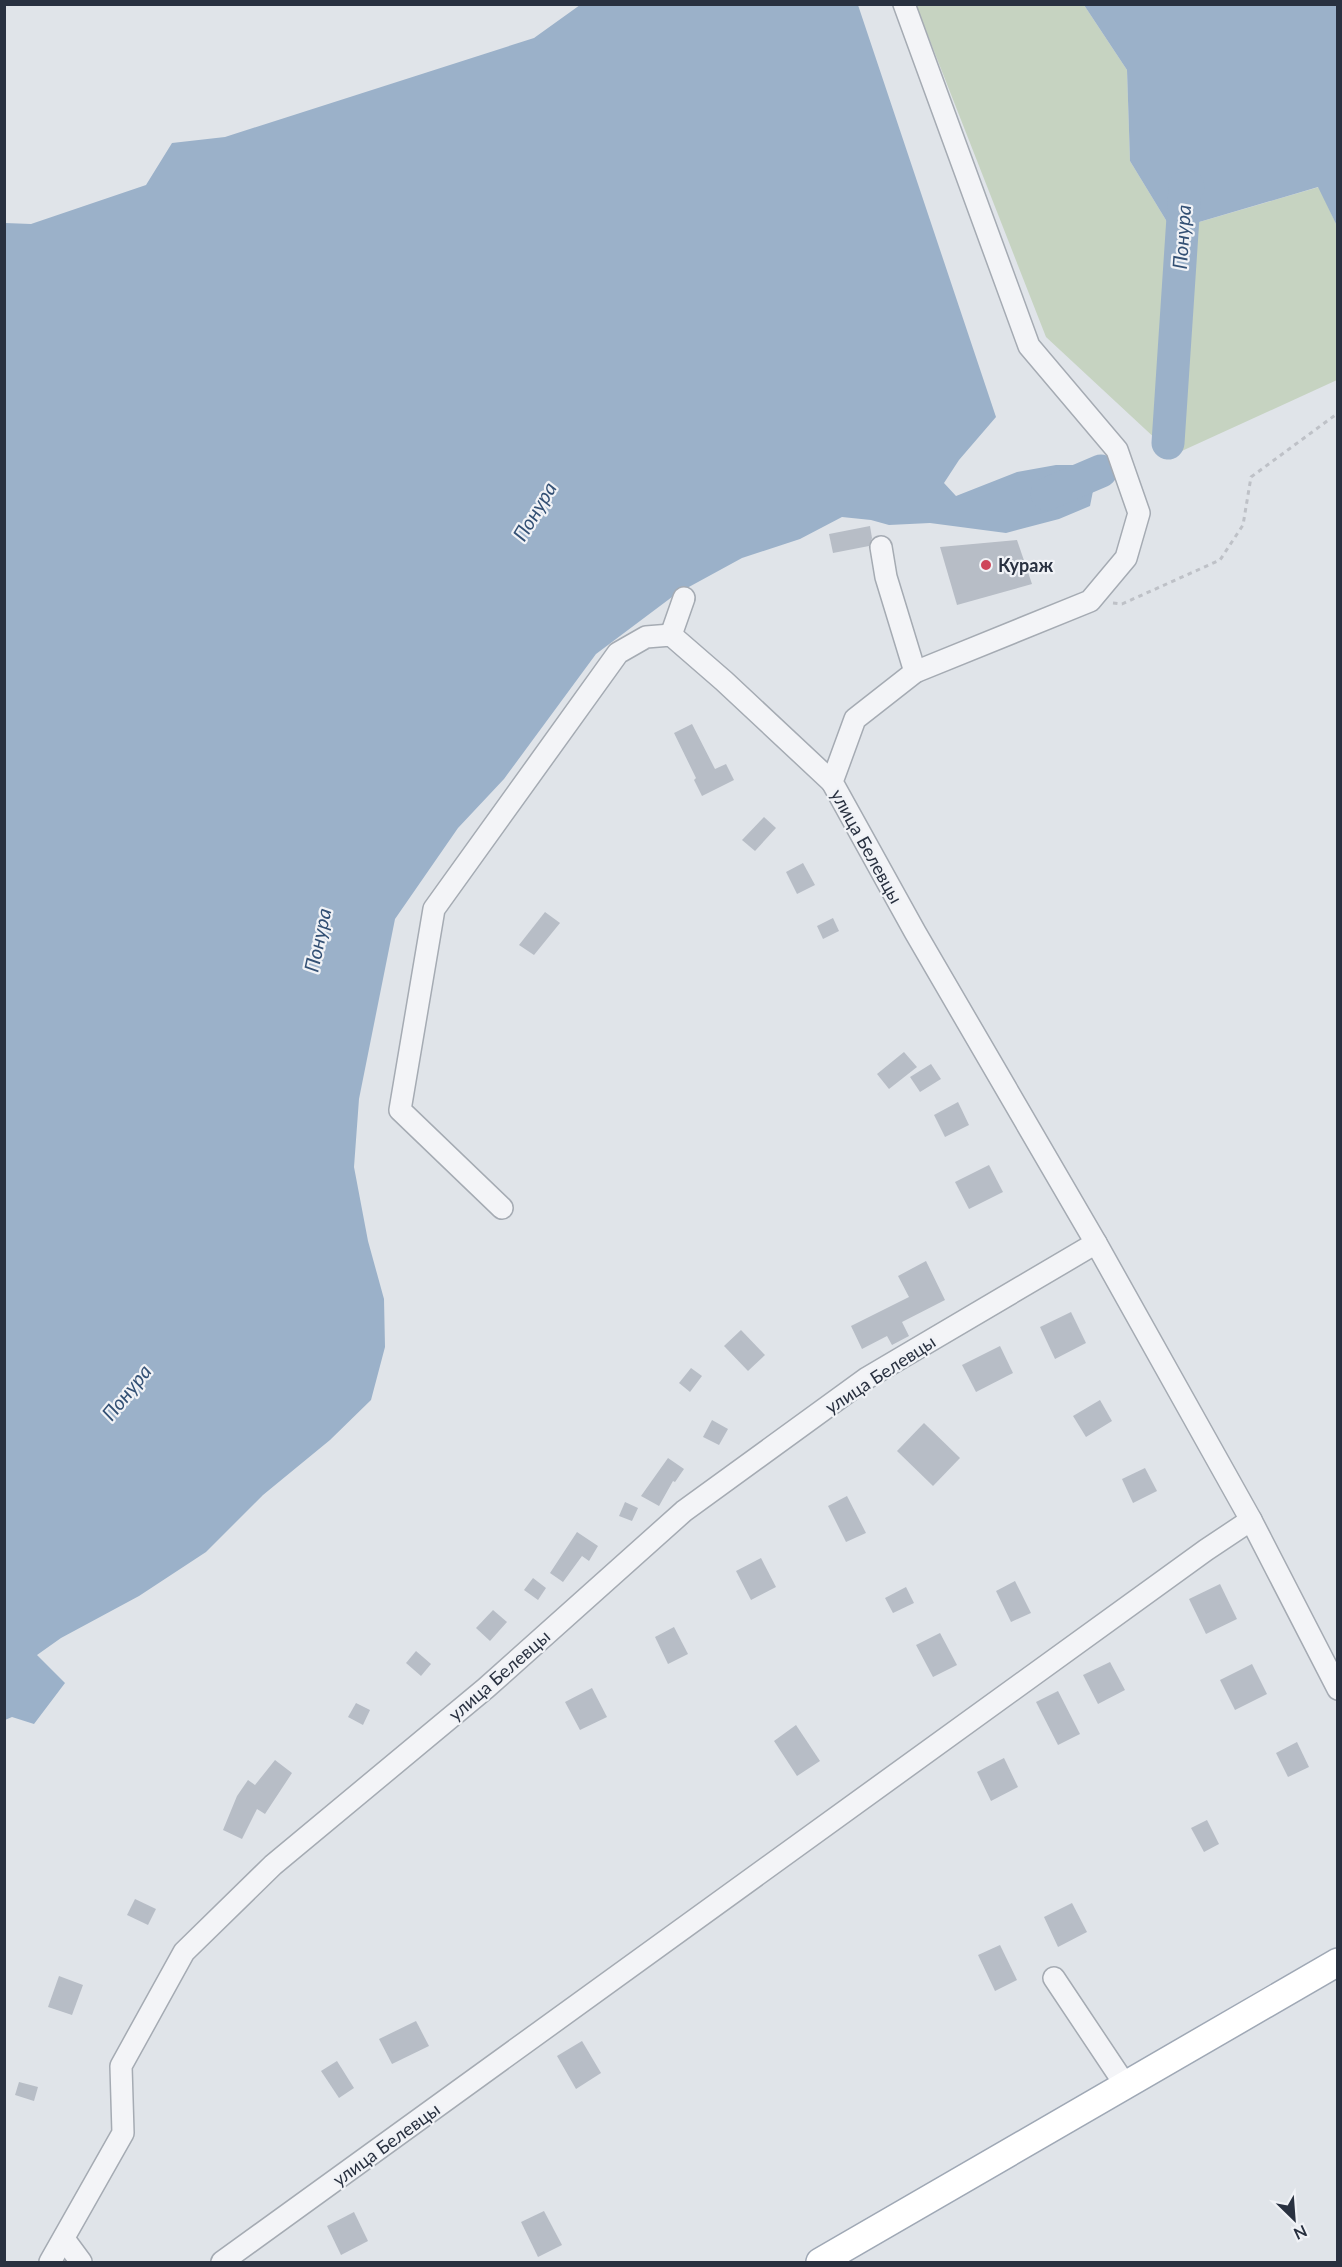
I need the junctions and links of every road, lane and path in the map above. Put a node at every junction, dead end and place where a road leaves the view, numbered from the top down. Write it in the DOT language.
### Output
graph roads {
  1 [pos="904,4"];
  2 [pos="1338,413"];
  3 [pos="881,547"];
  4 [pos="684,598"];
  5 [pos="1090,601"];
  6 [pos="671,635"];
  7 [pos="915,672"];
  8 [pos="832,782"];
  9 [pos="502,1208"];
  10 [pos="1096,1243"];
  11 [pos="1251,1520"];
  12 [pos="1338,1689"];
  13 [pos="1338,1962"];
  14 [pos="1054,1978"];
  15 [pos="1126,2086"];
  16 [pos="64,2239"];
  17 [pos="51,2262"];
  18 [pos="81,2262"];
  19 [pos="222,2262"];
  20 [pos="820,2262"];
  1 -- 5 [label="street, улица Белевцы"];
  2 -- 5 [label="path"];
  3 -- 7 [label="street"];
  4 -- 6 [label="street"];
  5 -- 7 [label="street, улица Белевцы"];
  6 -- 8 [label="street"];
  6 -- 9 [label="street"];
  7 -- 8 [label="street, улица Белевцы"];
  8 -- 10 [label="street, улица Белевцы"];
  10 -- 11 [label="street, улица Белевцы"];
  10 -- 16 [label="street, улица Белевцы"];
  11 -- 12 [label="street, улица Белевцы"];
  11 -- 19 [label="street, улица Белевцы"];
  13 -- 15 [label="main road"];
  14 -- 15 [label="street"];
  15 -- 20 [label="main road"];
  16 -- 17 [label="street, улица Белевцы"];
  16 -- 18 [label="street"];
}
